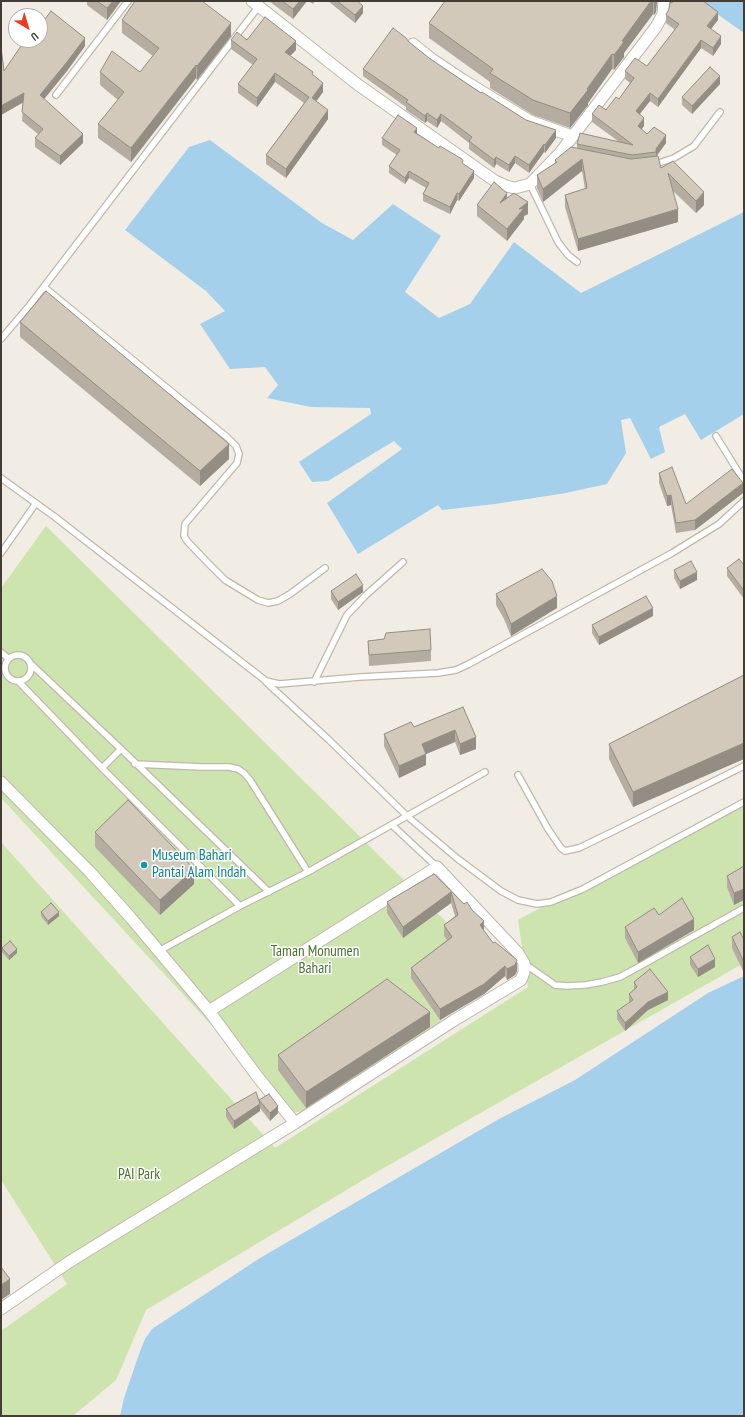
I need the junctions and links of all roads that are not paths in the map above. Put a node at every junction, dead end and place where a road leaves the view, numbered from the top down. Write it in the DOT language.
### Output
graph roads {
  1 [pos="128,1"];
  2 [pos="664,1"];
  3 [pos="255,4"];
  4 [pos="413,44"];
  5 [pos="56,95"];
  6 [pos="720,112"];
  7 [pos="572,136"];
  8 [pos="646,166"];
  9 [pos="530,184"];
  10 [pos="577,262"];
  11 [pos="44,287"];
  12 [pos="1,339"];
  13 [pos="716,436"];
  14 [pos="1,478"];
  15 [pos="744,481"];
  16 [pos="744,501"];
  17 [pos="36,503"];
  18 [pos="1,553"];
  19 [pos="403,562"];
  20 [pos="325,568"];
  21 [pos="1,652"];
  22 [pos="9,659"];
  23 [pos="32,665"];
  24 [pos="266,681"];
  25 [pos="19,682"];
  26 [pos="314,682"];
  27 [pos="121,749"];
  28 [pos="135,764"];
  29 [pos="744,766"];
  30 [pos="102,768"];
  31 [pos="486,772"];
  32 [pos="518,775"];
  33 [pos="1,782"];
  34 [pos="744,802"];
  35 [pos="407,816"];
  36 [pos="392,825"];
  37 [pos="437,867"];
  38 [pos="308,872"];
  39 [pos="269,892"];
  40 [pos="240,906"];
  41 [pos="744,908"];
  42 [pos="159,951"];
  43 [pos="524,963"];
  44 [pos="209,1011"];
  45 [pos="295,1123"];
  46 [pos="1,1309"];
  1 -- 5 [label="lane"];
  2 -- 7 [label="street"];
  3 -- 9 [label="street"];
  3 -- 11 [label="lane"];
  4 -- 7 [label="street"];
  6 -- 8 [label="lane"];
  7 -- 9 [label="street"];
  9 -- 10 [label="lane"];
  11 -- 12 [label="lane"];
  11 -- 20 [label="lane"];
  13 -- 15 [label="lane"];
  14 -- 17 [label="lane"];
  16 -- 26 [label="lane"];
  17 -- 18 [label="lane"];
  17 -- 24 [label="lane"];
  19 -- 26 [label="lane"];
  21 -- 22 [label="lane"];
  22 -- 23 [label="lane"];
  22 -- 25 [label="lane"];
  23 -- 25 [label="lane"];
  23 -- 27 [label="lane"];
  24 -- 26 [label="lane"];
  24 -- 35 [label="lane"];
  25 -- 30 [label="lane"];
  27 -- 28 [label="lane"];
  27 -- 30 [label="lane"];
  28 -- 38 [label="lane"];
  28 -- 39 [label="lane"];
  29 -- 32 [label="lane"];
  30 -- 40 [label="lane"];
  31 -- 35 [label="lane"];
  33 -- 42 [label="street"];
  34 -- 35 [label="lane"];
  35 -- 36 [label="lane"];
  36 -- 37 [label="lane"];
  36 -- 38 [label="lane"];
  37 -- 43 [label="street"];
  37 -- 44 [label="street"];
  38 -- 39 [label="lane"];
  39 -- 40 [label="lane"];
  40 -- 42 [label="lane"];
  41 -- 43 [label="lane"];
  42 -- 44 [label="street"];
  43 -- 45 [label="street"];
  44 -- 45 [label="street"];
  45 -- 46 [label="street"];
}
